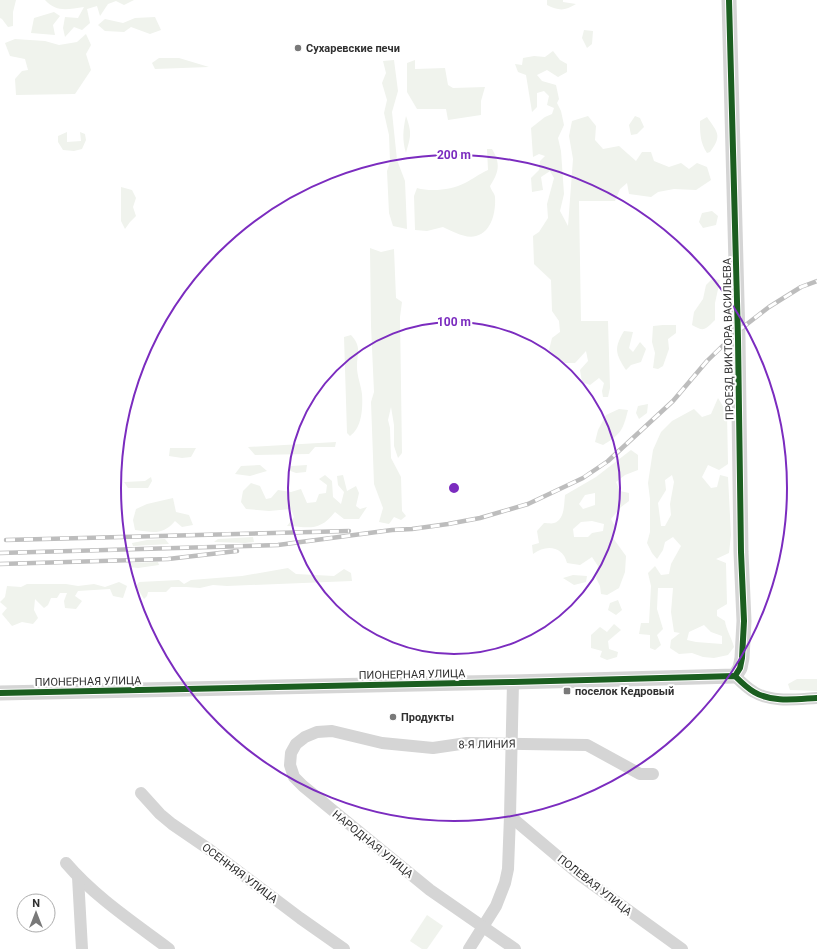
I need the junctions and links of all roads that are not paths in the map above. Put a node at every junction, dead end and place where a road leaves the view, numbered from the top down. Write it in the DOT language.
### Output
graph roads {
  1 [pos="729,0"];
  2 [pos="735,676"];
  3 [pos="513,682"];
  4 [pos="0,693"];
  5 [pos="817,698"];
  6 [pos="512,743"];
  7 [pos="296,744"];
  8 [pos="653,774"];
  9 [pos="141,793"];
  10 [pos="510,816"];
  11 [pos="66,862"];
  12 [pos="78,877"];
  13 [pos="484,926"];
  14 [pos="82,949"];
  15 [pos="169,949"];
  16 [pos="344,949"];
  17 [pos="469,949"];
  18 [pos="515,949"];
  19 [pos="682,949"];
  1 -- 2 [label="street, ПРОЕЗД ВИКТОРА ВАСИЛЬЕВА"];
  2 -- 3 [label="street, ПИОНЕРНАЯ УЛИЦА"];
  2 -- 5 [label="street"];
  3 -- 4 [label="street, ПИОНЕРНАЯ УЛИЦА"];
  3 -- 6 [label="street"];
  6 -- 7 [label="street, 8-Я ЛИНИЯ"];
  6 -- 8 [label="street, 8-Я ЛИНИЯ"];
  6 -- 10 [label="street"];
  7 -- 13 [label="street, НАРОДНАЯ УЛИЦА"];
  9 -- 16 [label="street, ОСЕННЯЯ УЛИЦА"];
  10 -- 13 [label="street"];
  10 -- 19 [label="street, ПОЛЕВАЯ УЛИЦА"];
  11 -- 12 [label="street"];
  12 -- 14 [label="street"];
  12 -- 15 [label="street"];
  13 -- 17 [label="street"];
  13 -- 18 [label="street, НАРОДНАЯ УЛИЦА"];
}
